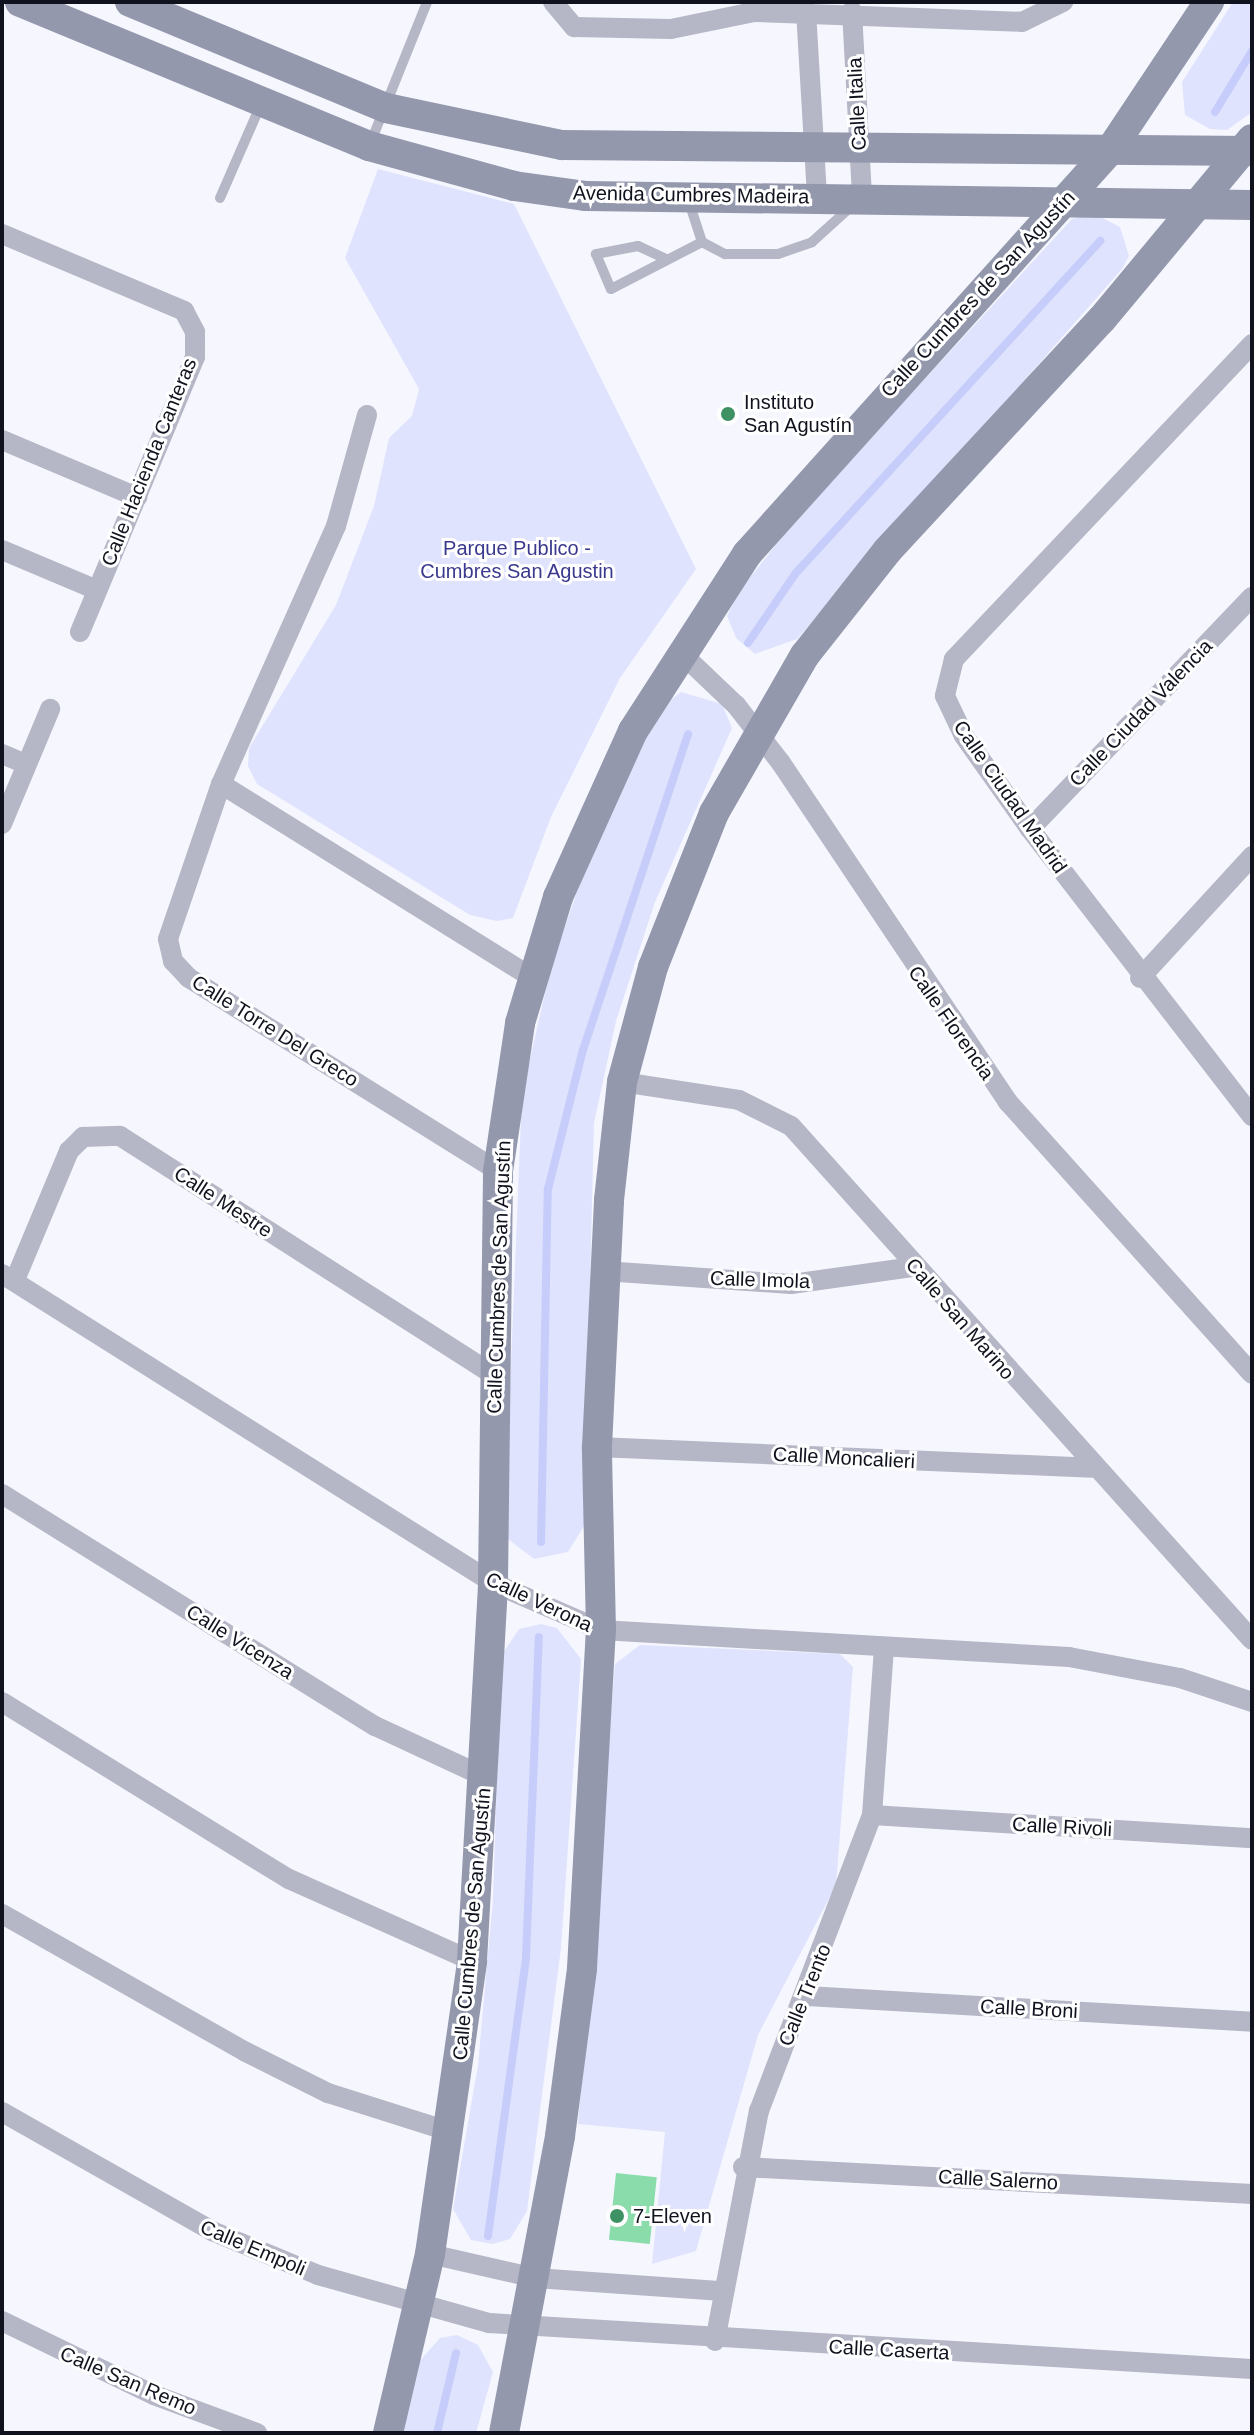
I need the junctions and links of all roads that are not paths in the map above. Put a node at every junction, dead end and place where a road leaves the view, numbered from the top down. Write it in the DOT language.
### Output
graph roads {
  1 [pos="20,2"];
  2 [pos="130,2"];
  3 [pos="427,2"];
  4 [pos="553,2"];
  5 [pos="1063,2"];
  6 [pos="1209,2"];
  7 [pos="922,9"];
  8 [pos="732,10"];
  9 [pos="806,11"];
  10 [pos="852,11"];
  11 [pos="262,102"];
  12 [pos="386,108"];
  13 [pos="369,146"];
  14 [pos="1249,147"];
  15 [pos="1111,149"];
  16 [pos="815,150"];
  17 [pos="860,151"];
  18 [pos="687,197"];
  19 [pos="817,197"];
  20 [pos="862,197"];
  21 [pos="220,198"];
  22 [pos="1068,198"];
  23 [pos="1201,199"];
  24 [pos="1252,205"];
  25 [pos="2,234"];
  26 [pos="702,242"];
  27 [pos="666,259"];
  28 [pos="1252,344"];
  29 [pos="367,415"];
  30 [pos="2,440"];
  31 [pos="137,497"];
  32 [pos="2,550"];
  33 [pos="97,590"];
  34 [pos="1252,597"];
  35 [pos="80,632"];
  36 [pos="679,651"];
  37 [pos="50,709"];
  38 [pos="756,730"];
  39 [pos="2,754"];
  40 [pos="26,764"];
  41 [pos="221,784"];
  42 [pos="2,824"];
  43 [pos="1030,829"];
  44 [pos="1252,856"];
  45 [pos="531,977"];
  46 [pos="1140,978"];
  47 [pos="622,1082"];
  48 [pos="1252,1116"];
  49 [pos="498,1171"];
  50 [pos="914,1267"];
  51 [pos="604,1271"];
  52 [pos="8,1277"];
  53 [pos="1252,1374"];
  54 [pos="493,1375"];
  55 [pos="597,1447"];
  56 [pos="1092,1468"];
  57 [pos="2,1494"];
  58 [pos="493,1583"];
  59 [pos="601,1630"];
  60 [pos="1252,1640"];
  61 [pos="884,1648"];
  62 [pos="2,1702"];
  63 [pos="1252,1702"];
  64 [pos="485,1777"];
  65 [pos="872,1815"];
  66 [pos="1252,1838"];
  67 [pos="2,1914"];
  68 [pos="472,1961"];
  69 [pos="807,1996"];
  70 [pos="1252,2022"];
  71 [pos="2,2112"];
  72 [pos="451,2132"];
  73 [pos="743,2167"];
  74 [pos="1252,2194"];
  75 [pos="430,2254"];
  76 [pos="535,2278"];
  77 [pos="723,2291"];
  78 [pos="420,2307"];
  79 [pos="2,2321"];
  80 [pos="526,2331"];
  81 [pos="715,2341"];
  82 [pos="1252,2369"];
  83 [pos="257,2433"];
  84 [pos="388,2433"];
  85 [pos="504,2433"];
  1 -- 11 [label="street, Avenida Cumbres Madeira"];
  2 -- 12 [label="street"];
  3 -- 12 [label="lane"];
  4 -- 8 [label="street"];
  5 -- 7 [label="street"];
  6 -- 15 [label="street, Calle Cumbres de San Agustín"];
  7 -- 10 [label="street"];
  8 -- 9 [label="street"];
  9 -- 10 [label="street"];
  9 -- 16 [label="street"];
  10 -- 17 [label="street, Calle Italia"];
  11 -- 13 [label="street, Avenida Cumbres Madeira"];
  11 -- 21 [label="lane"];
  12 -- 13 [label="lane"];
  12 -- 16 [label="street"];
  13 -- 18 [label="street, Avenida Cumbres Madeira"];
  14 -- 15 [label="street"];
  14 -- 23 [label="street"];
  15 -- 17 [label="street"];
  15 -- 22 [label="street, Calle Cumbres de San Agustín"];
  16 -- 17 [label="street"];
  16 -- 19 [label="street"];
  17 -- 20 [label="street, Calle Italia"];
  18 -- 19 [label="street, Avenida Cumbres Madeira"];
  18 -- 26 [label="lane"];
  19 -- 20 [label="street, Avenida Cumbres Madeira"];
  20 -- 22 [label="street, Avenida Cumbres Madeira"];
  20 -- 26 [label="lane"];
  22 -- 23 [label="street, Avenida Cumbres Madeira"];
  22 -- 36 [label="street, Calle Cumbres de San Agustín"];
  23 -- 24 [label="street, Avenida Cumbres Madeira"];
  23 -- 38 [label="street"];
  25 -- 31 [label="street, Calle Hacienda Canteras"];
  26 -- 27 [label="lane"];
  27 -- 27 [label="lane"];
  28 -- 43 [label="street, Calle Ciudad Madrid"];
  29 -- 41 [label="street, Calle Torre Del Greco"];
  30 -- 31 [label="street"];
  31 -- 33 [label="street, Calle Hacienda Canteras"];
  32 -- 33 [label="street"];
  33 -- 35 [label="street, Calle Hacienda Canteras"];
  34 -- 43 [label="street, Calle Ciudad Valencia"];
  36 -- 38 [label="street, Calle Florencia"];
  36 -- 45 [label="street, Calle Cumbres de San Agustín"];
  37 -- 40 [label="street"];
  38 -- 47 [label="street"];
  38 -- 53 [label="street, Calle Florencia"];
  39 -- 40 [label="street"];
  40 -- 42 [label="street"];
  41 -- 45 [label="street"];
  41 -- 49 [label="street, Calle Torre Del Greco"];
  43 -- 46 [label="street, Calle Ciudad Madrid"];
  44 -- 46 [label="street"];
  45 -- 49 [label="street, Calle Cumbres de San Agustín"];
  46 -- 48 [label="street, Calle Ciudad Madrid"];
  47 -- 50 [label="street, Calle San Marino"];
  47 -- 51 [label="street"];
  49 -- 54 [label="street, Calle Cumbres de San Agustín"];
  50 -- 51 [label="street, Calle Imola"];
  50 -- 56 [label="street, Calle San Marino"];
  51 -- 55 [label="street"];
  52 -- 54 [label="street, Calle Mestre"];
  52 -- 58 [label="street, Calle Verona"];
  54 -- 58 [label="street, Calle Cumbres de San Agustín"];
  55 -- 56 [label="street, Calle Moncalieri"];
  55 -- 59 [label="street"];
  56 -- 60 [label="street, Calle San Marino"];
  57 -- 64 [label="street, Calle Vicenza"];
  58 -- 59 [label="street, Calle Verona"];
  58 -- 64 [label="street, Calle Cumbres de San Agustín"];
  59 -- 61 [label="street, Calle Verona"];
  59 -- 76 [label="street"];
  61 -- 63 [label="street, Calle Verona"];
  61 -- 65 [label="street, Calle Trento"];
  62 -- 68 [label="street"];
  64 -- 68 [label="street, Calle Cumbres de San Agustín"];
  65 -- 66 [label="street, Calle Rivoli"];
  65 -- 69 [label="street, Calle Trento"];
  67 -- 72 [label="street"];
  68 -- 72 [label="street, Calle Cumbres de San Agustín"];
  69 -- 70 [label="street, Calle Broni"];
  69 -- 73 [label="street, Calle Trento"];
  71 -- 78 [label="street, Calle Empoli"];
  72 -- 75 [label="street, Calle Cumbres de San Agustín"];
  73 -- 74 [label="street, Calle Salerno"];
  73 -- 77 [label="street, Calle Trento"];
  75 -- 76 [label="street"];
  75 -- 78 [label="street, Calle Cumbres de San Agustín"];
  76 -- 77 [label="street"];
  76 -- 80 [label="street"];
  77 -- 81 [label="street, Calle Trento"];
  78 -- 80 [label="street, Calle Empoli"];
  78 -- 84 [label="street, Calle Cumbres de San Agustín"];
  79 -- 83 [label="street, Calle San Remo"];
  80 -- 81 [label="street, Calle Caserta"];
  80 -- 85 [label="street"];
  81 -- 82 [label="street, Calle Caserta"];
}
